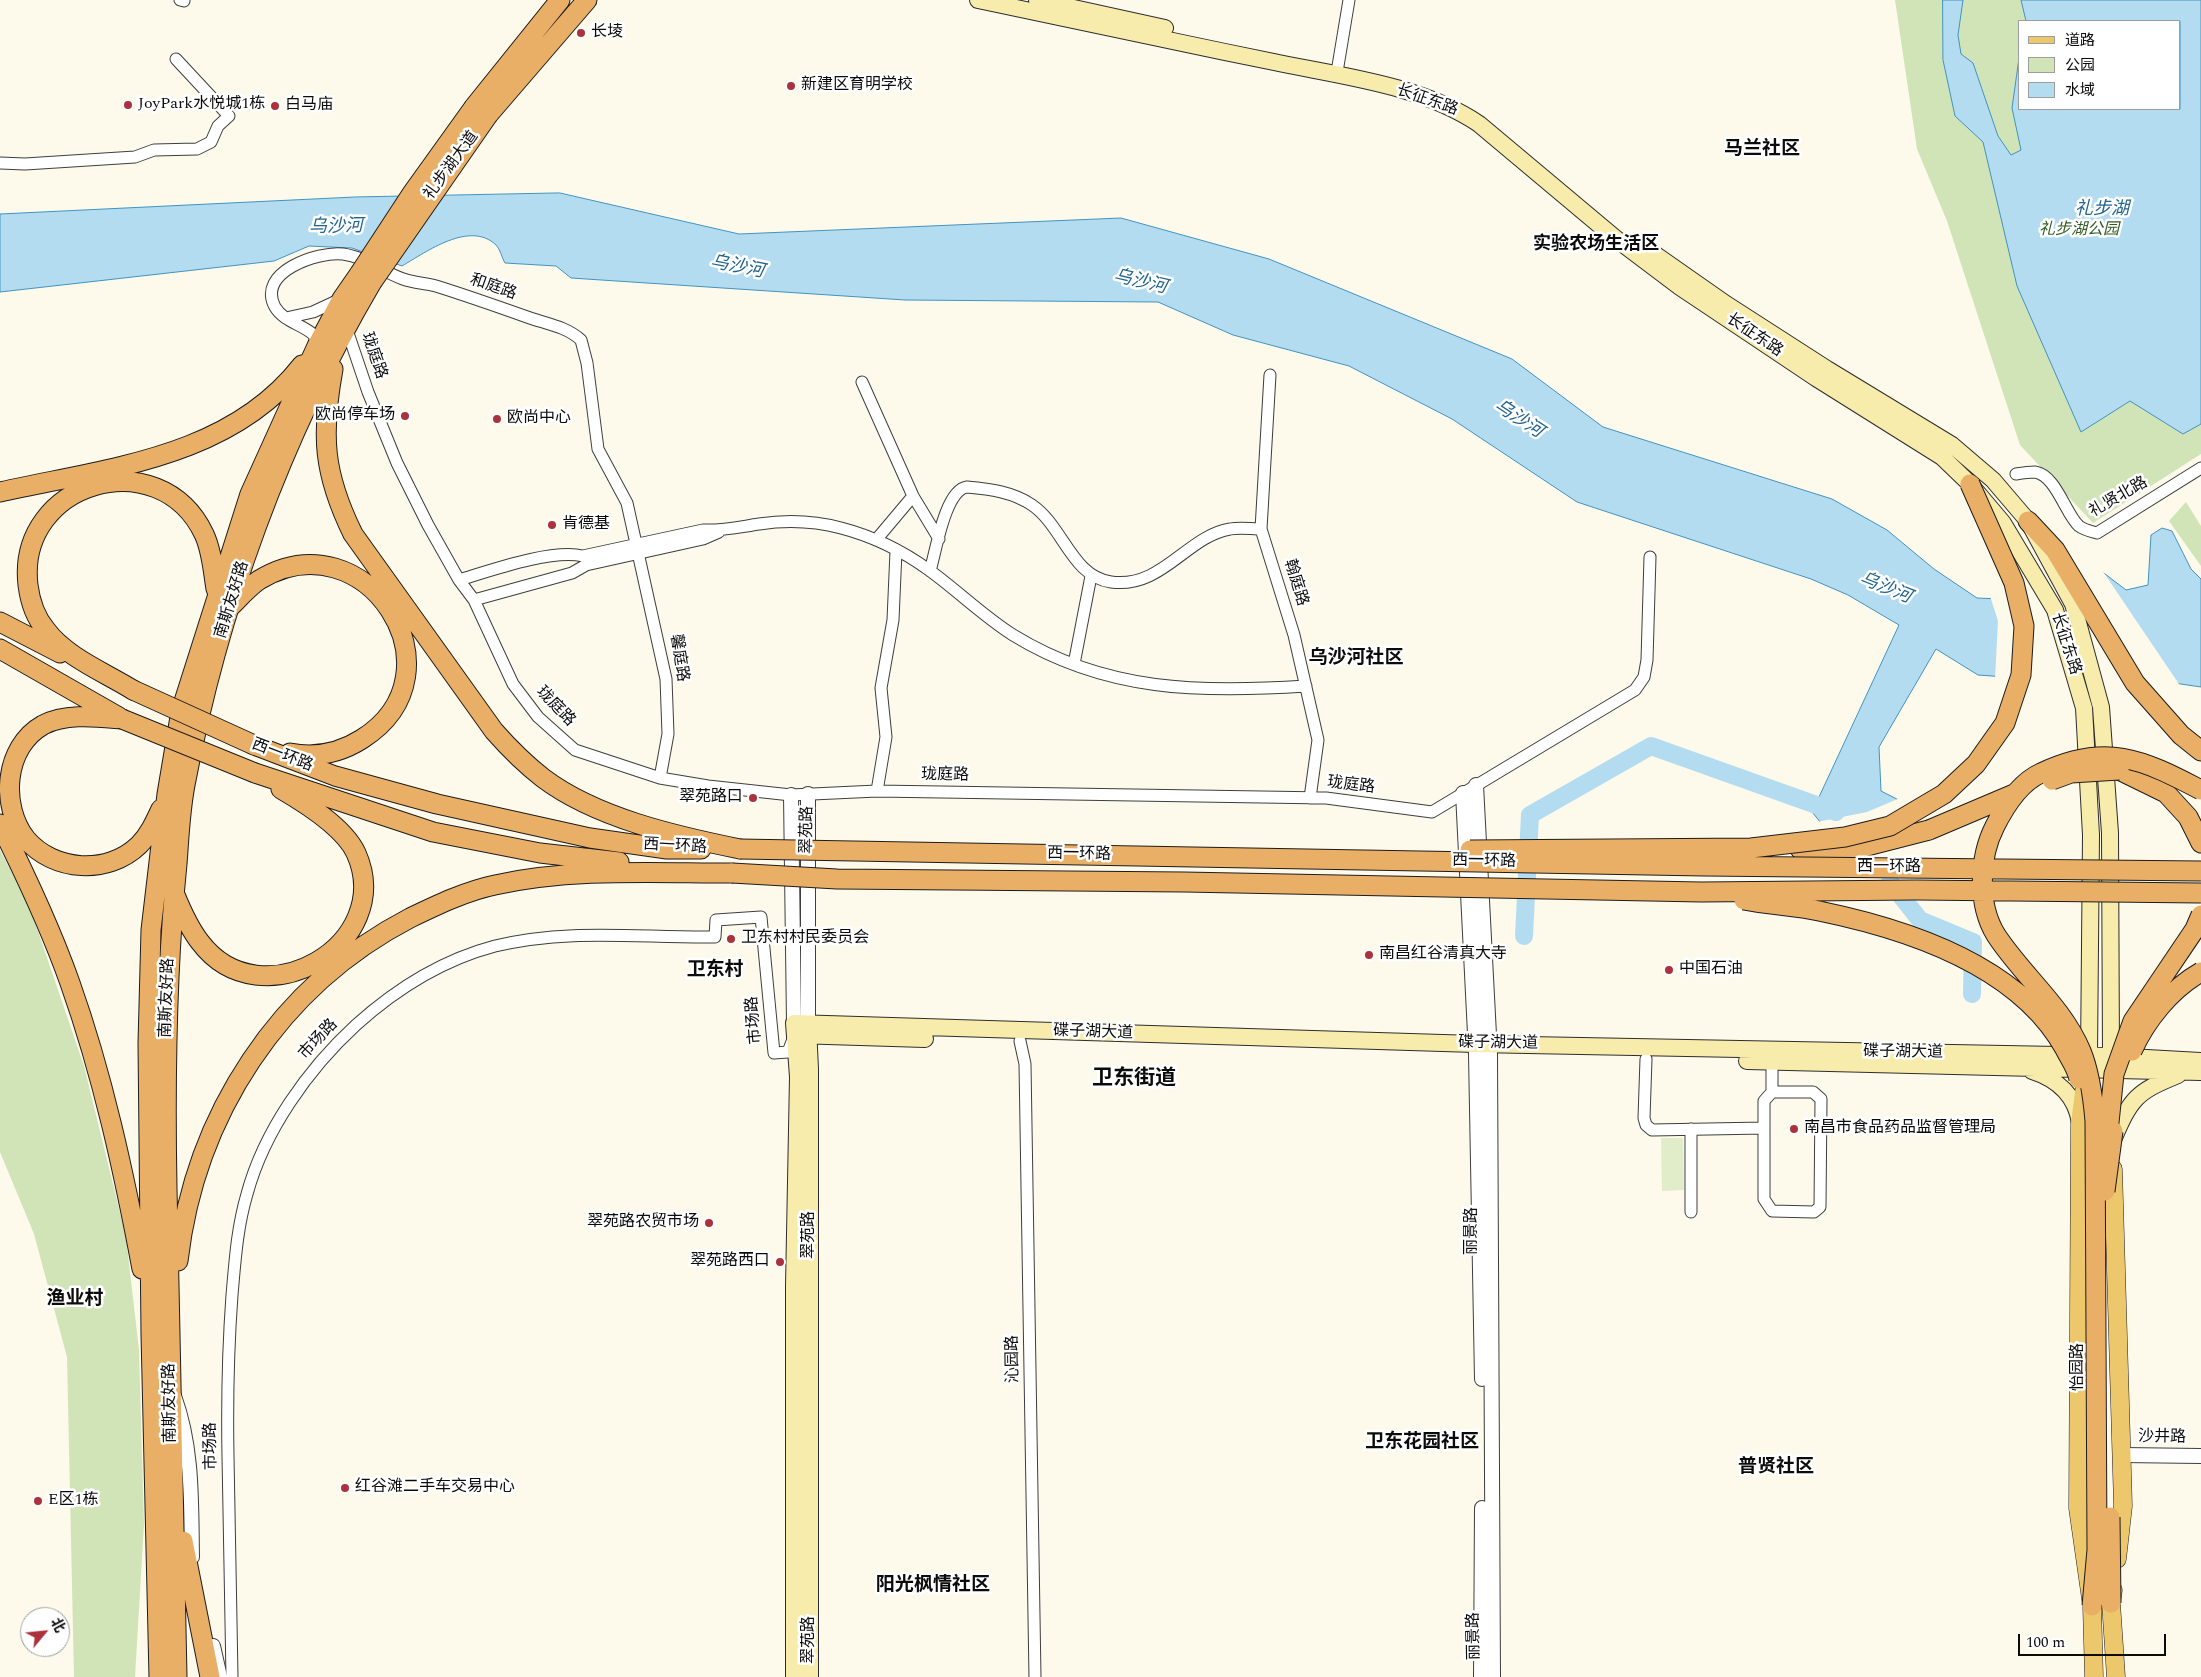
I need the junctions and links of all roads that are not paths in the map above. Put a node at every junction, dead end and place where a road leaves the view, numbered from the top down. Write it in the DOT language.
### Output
graph roads {
  1 [pos="560,0"];
  2 [pos="587,0"];
  3 [pos="978,0"];
  4 [pos="1037,0"];
  5 [pos="1349,0"];
  6 [pos="176,59"];
  7 [pos="1338,66"];
  8 [pos="481,111"];
  9 [pos="0,163"];
  10 [pos="366,277"];
  11 [pos="342,299"];
  12 [pos="286,318"];
  13 [pos="346,327"];
  14 [pos="317,346"];
  15 [pos="337,346"];
  16 [pos="1270,375"];
  17 [pos="862,382"];
  18 [pos="2201,468"];
  19 [pos="2016,474"];
  20 [pos="1970,484"];
  21 [pos="0,492"];
  22 [pos="913,496"];
  23 [pos="2028,522"];
  24 [pos="1261,529"];
  25 [pos="939,539"];
  26 [pos="876,540"];
  27 [pos="639,549"];
  28 [pos="896,551"];
  29 [pos="1650,557"];
  30 [pos="930,571"];
  31 [pos="1091,576"];
  32 [pos="459,580"];
  33 [pos="223,600"];
  34 [pos="474,600"];
  35 [pos="0,622"];
  36 [pos="0,649"];
  37 [pos="1074,664"];
  38 [pos="1306,686"];
  39 [pos="133,690"];
  40 [pos="122,719"];
  41 [pos="254,746"];
  42 [pos="2201,751"];
  43 [pos="255,773"];
  44 [pos="660,778"];
  45 [pos="1476,785"];
  46 [pos="2201,790"];
  47 [pos="877,791"];
  48 [pos="1463,793"];
  49 [pos="167,794"];
  50 [pos="808,794"];
  51 [pos="791,795"];
  52 [pos="1310,798"];
  53 [pos="0,824"];
  54 [pos="2201,843"];
  55 [pos="1751,848"];
  56 [pos="740,849"];
  57 [pos="1308,859"];
  58 [pos="2201,871"];
  59 [pos="732,873"];
  60 [pos="174,892"];
  61 [pos="1701,892"];
  62 [pos="2201,893"];
  63 [pos="2201,915"];
  64 [pos="2201,972"];
  65 [pos="2111,994"];
  66 [pos="2090,995"];
  67 [pos="801,1030"];
  68 [pos="1020,1041"];
  69 [pos="1483,1049"];
  70 [pos="2008,1055"];
  71 [pos="1646,1059"];
  72 [pos="2201,1061"];
  73 [pos="1772,1062"];
  74 [pos="2088,1064"];
  75 [pos="2111,1064"];
  76 [pos="2181,1066"];
  77 [pos="2022,1068"];
  78 [pos="2201,1072"];
  79 [pos="1772,1092"];
  80 [pos="2080,1124"];
  81 [pos="1764,1128"];
  82 [pos="1691,1129"];
  83 [pos="2112,1140"];
  84 [pos="2100,1186"];
  85 [pos="1691,1212"];
  86 [pos="160,1335"];
  87 [pos="170,1384"];
  88 [pos="2122,1455"];
  89 [pos="2201,1456"];
  90 [pos="173,1493"];
  91 [pos="2111,1603"];
  92 [pos="2092,1606"];
  93 [pos="159,1677"];
  94 [pos="177,1677"];
  95 [pos="210,1677"];
  96 [pos="220,1677"];
  97 [pos="232,1677"];
  98 [pos="794,1677"];
  99 [pos="810,1677"];
  100 [pos="1035,1677"];
  101 [pos="1481,1677"];
  102 [pos="1493,1677"];
  103 [pos="2094,1677"];
  104 [pos="2116,1677"];
  1 -- 8 [label="highway, 礼步湖大道"];
  2 -- 8 [label="highway, 礼步湖大道"];
  3 -- 20 [label="main road, 长征东路"];
  4 -- 7 [label="main road, 长征东路"];
  5 -- 7 [label="street"];
  6 -- 9 [label="street"];
  7 -- 23 [label="main road, 长征东路"];
  8 -- 10 [label="highway, 礼步湖大道, bridge"];
  10 -- 11 [label="highway, 礼步湖大道"];
  10 -- 13 [label="highway, 礼步湖大道"];
  11 -- 12 [label="street"];
  11 -- 14 [label="highway, 礼步湖大道"];
  12 -- 14 [label="street, 和庭路"];
  12 -- 27 [label="street, 和庭路"];
  13 -- 15 [label="highway, 礼步湖大道"];
  13 -- 32 [label="street, 珑庭路"];
  14 -- 21 [label="highway"];
  14 -- 33 [label="highway, 南斯友好路"];
  15 -- 33 [label="highway, 南斯友好路"];
  15 -- 56 [label="highway"];
  16 -- 24 [label="street, 翰庭路"];
  17 -- 22 [label="street"];
  18 -- 19 [label="street, 礼贤北路"];
  20 -- 55 [label="highway, bridge"];
  20 -- 66 [label="main road, 长征东路"];
  22 -- 25 [label="street"];
  22 -- 26 [label="street"];
  23 -- 42 [label="highway"];
  23 -- 65 [label="main road, 长征东路"];
  24 -- 31 [label="street"];
  24 -- 38 [label="street, 翰庭路"];
  25 -- 30 [label="street"];
  25 -- 31 [label="street"];
  26 -- 27 [label="street"];
  26 -- 28 [label="street"];
  27 -- 32 [label="street"];
  27 -- 34 [label="street"];
  27 -- 44 [label="street, 馨庭路"];
  28 -- 30 [label="street"];
  28 -- 47 [label="street"];
  29 -- 45 [label="street, 珑庭路"];
  30 -- 37 [label="street"];
  31 -- 37 [label="street"];
  32 -- 34 [label="street, 珑庭路"];
  33 -- 39 [label="highway"];
  33 -- 41 [label="highway"];
  33 -- 49 [label="highway, 南斯友好路"];
  33 -- 60 [label="highway, 南斯友好路"];
  34 -- 44 [label="street, 珑庭路"];
  35 -- 39 [label="highway, 西一环路"];
  36 -- 40 [label="highway, 西一环路"];
  37 -- 38 [label="street"];
  38 -- 52 [label="street, 翰庭路"];
  39 -- 41 [label="highway, 西一环路, bridge"];
  40 -- 43 [label="highway, 西一环路, bridge"];
  40 -- 49 [label="highway"];
  41 -- 56 [label="highway, 西一环路"];
  43 -- 59 [label="highway, 西一环路"];
  43 -- 60 [label="highway"];
  44 -- 51 [label="street, 珑庭路"];
  45 -- 48 [label="street, 珑庭路"];
  45 -- 69 [label="street, 丽景路"];
  46 -- 84 [label="highway, bridge"];
  47 -- 50 [label="street, 珑庭路"];
  47 -- 52 [label="street, 珑庭路"];
  48 -- 52 [label="street, 珑庭路"];
  48 -- 69 [label="street, 丽景路"];
  49 -- 86 [label="highway, 南斯友好路"];
  50 -- 51 [label="street, 珑庭路"];
  50 -- 67 [label="street, 翠苑路"];
  51 -- 67 [label="street, 翠苑路"];
  53 -- 86 [label="highway"];
  54 -- 55 [label="highway, bridge"];
  55 -- 57 [label="highway, bridge"];
  56 -- 57 [label="highway, 西一环路, bridge"];
  57 -- 58 [label="highway, 西一环路, bridge"];
  59 -- 61 [label="highway, 西一环路, bridge"];
  59 -- 86 [label="highway"];
  60 -- 86 [label="highway, 南斯友好路"];
  61 -- 62 [label="highway, 西一环路, bridge"];
  61 -- 84 [label="highway, bridge"];
  63 -- 84 [label="highway, bridge"];
  64 -- 84 [label="highway, bridge"];
  65 -- 75 [label="main road, 长征东路"];
  65 -- 76 [label="main road"];
  66 -- 70 [label="main road"];
  66 -- 74 [label="main road, 长征东路"];
  67 -- 68 [label="main road, 碟子湖大道"];
  67 -- 69 [label="main road, 碟子湖大道"];
  67 -- 97 [label="street, 市场路"];
  67 -- 98 [label="main road, 翠苑路"];
  67 -- 99 [label="main road, 翠苑路"];
  68 -- 69 [label="main road, 碟子湖大道"];
  68 -- 100 [label="street, 沁园路"];
  69 -- 70 [label="main road, 碟子湖大道"];
  69 -- 71 [label="main road, 碟子湖大道"];
  69 -- 101 [label="street, 丽景路"];
  69 -- 102 [label="street, 丽景路"];
  70 -- 74 [label="main road, 碟子湖大道"];
  71 -- 73 [label="main road, 碟子湖大道"];
  71 -- 82 [label="street"];
  72 -- 76 [label="main road, 碟子湖大道"];
  73 -- 77 [label="main road, 碟子湖大道"];
  73 -- 79 [label="street"];
  74 -- 75 [label="main road, 碟子湖大道"];
  74 -- 77 [label="main road, 碟子湖大道"];
  74 -- 80 [label="main road, 怡园路"];
  75 -- 76 [label="main road, 碟子湖大道"];
  75 -- 83 [label="main road"];
  76 -- 78 [label="main road, 碟子湖大道"];
  76 -- 83 [label="main road"];
  77 -- 80 [label="main road"];
  79 -- 81 [label="street"];
  79 -- 81 [label="street"];
  80 -- 92 [label="main road, 怡园路"];
  81 -- 82 [label="street"];
  82 -- 85 [label="street"];
  83 -- 88 [label="main road"];
  84 -- 91 [label="highway, bridge"];
  84 -- 92 [label="highway, bridge"];
  86 -- 87 [label="highway, 南斯友好路"];
  86 -- 93 [label="highway, 南斯友好路"];
  87 -- 90 [label="highway, 南斯友好路"];
  87 -- 96 [label="street"];
  88 -- 89 [label="street, 沙井路"];
  88 -- 91 [label="main road"];
  90 -- 94 [label="highway, 南斯友好路"];
  90 -- 95 [label="highway"];
  91 -- 104 [label="main road"];
  92 -- 103 [label="main road, 怡园路"];
}
